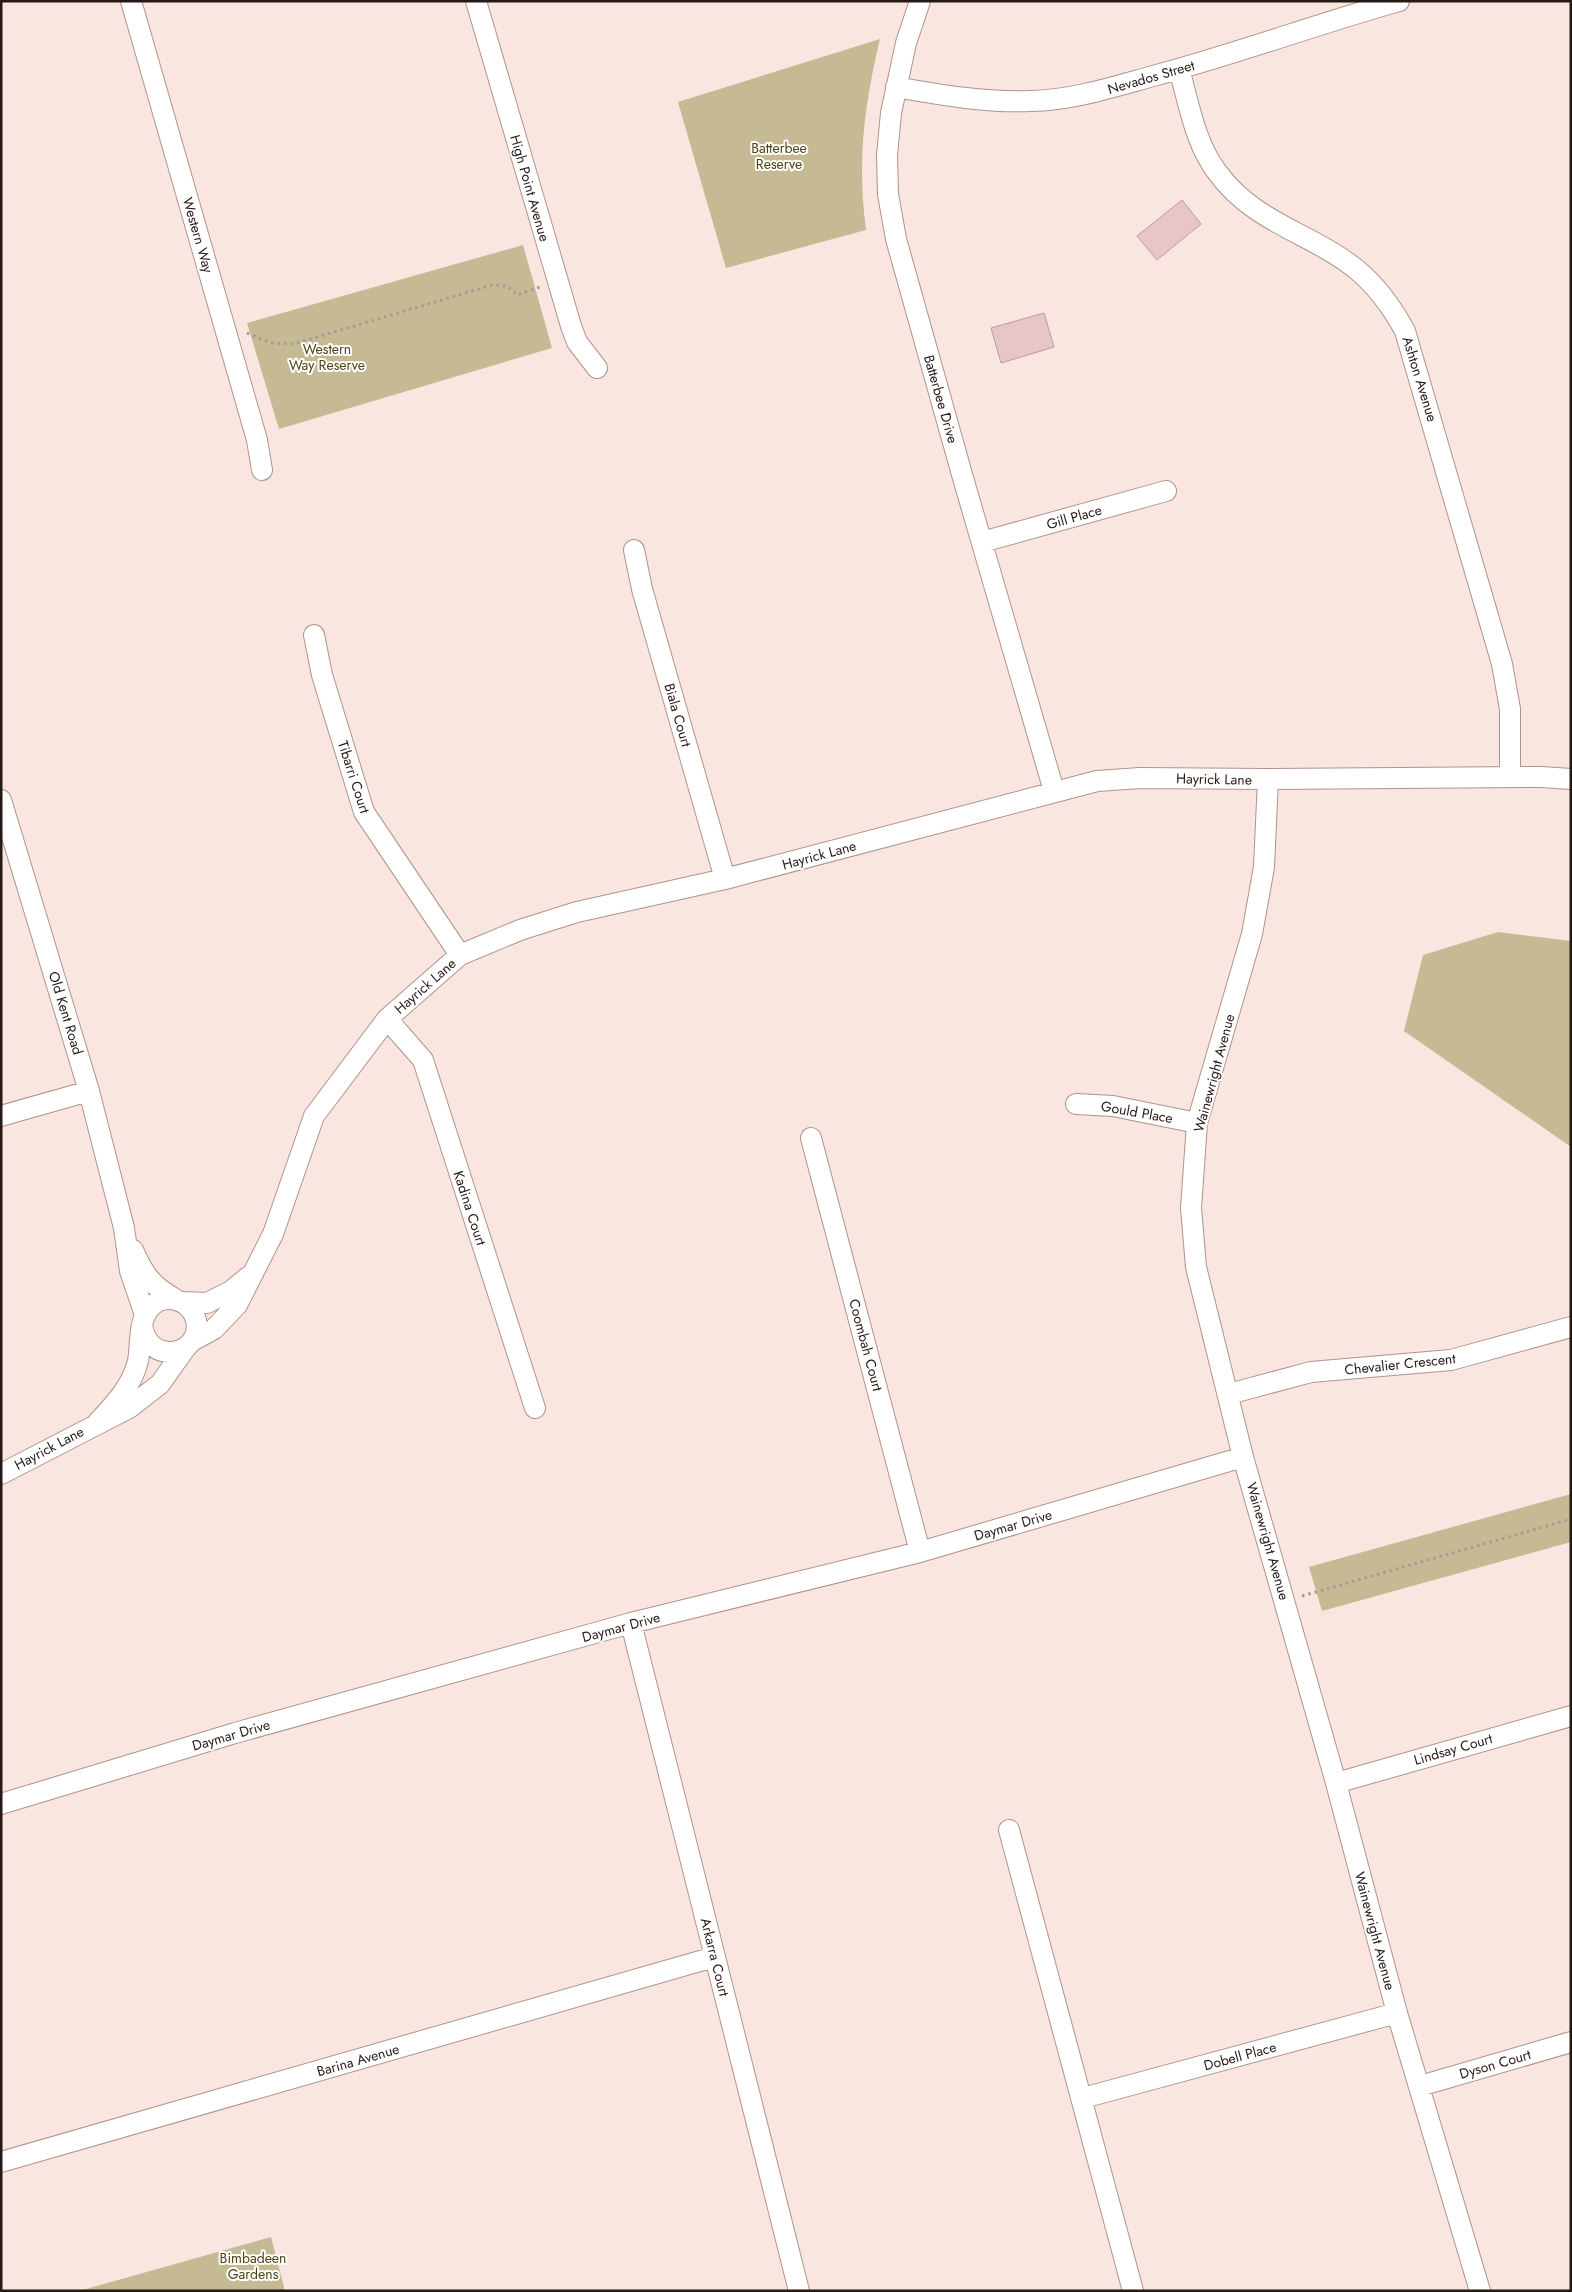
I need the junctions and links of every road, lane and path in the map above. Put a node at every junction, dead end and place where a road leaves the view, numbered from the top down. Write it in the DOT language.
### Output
graph roads {
  1 [pos="131,1"];
  2 [pos="476,1"];
  3 [pos="920,1"];
  4 [pos="1400,1"];
  5 [pos="1179,69"];
  6 [pos="896,87"];
  7 [pos="557,282"];
  8 [pos="227,335"];
  9 [pos="597,368"];
  10 [pos="262,470"];
  11 [pos="1166,491"];
  12 [pos="982,542"];
  13 [pos="634,550"];
  14 [pos="314,635"];
  15 [pos="1510,777"];
  16 [pos="1571,779"];
  17 [pos="1268,780"];
  18 [pos="1054,791"];
  19 [pos="1,800"];
  20 [pos="725,879"];
  21 [pos="460,955"];
  22 [pos="387,1019"];
  23 [pos="89,1091"];
  24 [pos="1076,1104"];
  25 [pos="1,1116"];
  26 [pos="1198,1123"];
  27 [pos="811,1138"];
  28 [pos="124,1228"];
  29 [pos="252,1273"];
  30 [pos="179,1301"];
  31 [pos="144,1320"];
  32 [pos="1571,1327"];
  33 [pos="189,1343"];
  34 [pos="1229,1394"];
  35 [pos="535,1408"];
  36 [pos="96,1423"];
  37 [pos="1243,1457"];
  38 [pos="1,1474"];
  39 [pos="1571,1519"];
  40 [pos="920,1552"];
  41 [pos="1286,1601"];
  42 [pos="631,1623"];
  43 [pos="1571,1716"];
  44 [pos="1336,1783"];
  45 [pos="1,1804"];
  46 [pos="1010,1830"];
  47 [pos="714,1957"];
  48 [pos="1397,2013"];
  49 [pos="1571,2042"];
  50 [pos="1420,2086"];
  51 [pos="1083,2098"];
  52 [pos="1,2162"];
  53 [pos="799,2291"];
  54 [pos="1133,2291"];
  55 [pos="1480,2291"];
  1 -- 8 [label="street, Western Way"];
  2 -- 7 [label="street, High Point Avenue"];
  3 -- 6 [label="street, Batterbee Drive"];
  4 -- 5 [label="street, Nevados Street"];
  5 -- 6 [label="street, Nevados Street"];
  5 -- 15 [label="street, Ashton Avenue"];
  6 -- 12 [label="street, Batterbee Drive"];
  7 -- 8 [label="path"];
  7 -- 9 [label="street, High Point Avenue"];
  8 -- 10 [label="street, Western Way"];
  11 -- 12 [label="street, Gill Place"];
  12 -- 18 [label="street, Batterbee Drive"];
  13 -- 20 [label="street, Biala Court"];
  14 -- 21 [label="street, Tibarri Court"];
  15 -- 16 [label="street, Hayrick Lane"];
  15 -- 17 [label="street, Hayrick Lane"];
  17 -- 18 [label="street, Hayrick Lane"];
  17 -- 26 [label="street, Wainewright Avenue"];
  18 -- 20 [label="street, Hayrick Lane"];
  19 -- 23 [label="street, Old Kent Road"];
  20 -- 21 [label="street, Hayrick Lane"];
  21 -- 22 [label="street, Hayrick Lane"];
  22 -- 29 [label="street, Hayrick Lane"];
  22 -- 35 [label="street, Kadina Court"];
  23 -- 25 [label="street"];
  23 -- 28 [label="street, Old Kent Road"];
  24 -- 26 [label="street, Gould Place"];
  26 -- 34 [label="street, Wainewright Avenue"];
  27 -- 40 [label="street, Coombah Court"];
  28 -- 30 [label="street, Old Kent Road"];
  28 -- 31 [label="street, Old Kent Road"];
  29 -- 30 [label="street, Hayrick Lane"];
  29 -- 33 [label="street, Hayrick Lane"];
  30 -- 31 [label="street"];
  30 -- 33 [label="street"];
  31 -- 33 [label="street"];
  31 -- 36 [label="street, Hayrick Lane"];
  32 -- 34 [label="street, Chevalier Crescent"];
  33 -- 36 [label="street, Hayrick Lane"];
  34 -- 37 [label="street, Wainewright Avenue"];
  36 -- 38 [label="street, Hayrick Lane"];
  37 -- 40 [label="street, Daymar Drive"];
  37 -- 41 [label="street, Wainewright Avenue"];
  39 -- 41 [label="path"];
  40 -- 42 [label="street, Daymar Drive"];
  41 -- 44 [label="street, Wainewright Avenue"];
  42 -- 45 [label="street, Daymar Drive"];
  42 -- 47 [label="street, Arkarra Court"];
  43 -- 44 [label="street, Lindsay Court"];
  44 -- 48 [label="street, Wainewright Avenue"];
  46 -- 51 [label="street"];
  47 -- 52 [label="street, Barina Avenue"];
  47 -- 53 [label="street, Arkarra Court"];
  48 -- 50 [label="street, Wainewright Avenue"];
  48 -- 51 [label="street, Dobell Place"];
  49 -- 50 [label="street, Dyson Court"];
  50 -- 55 [label="street, Wainewright Avenue"];
  51 -- 54 [label="street"];
}
